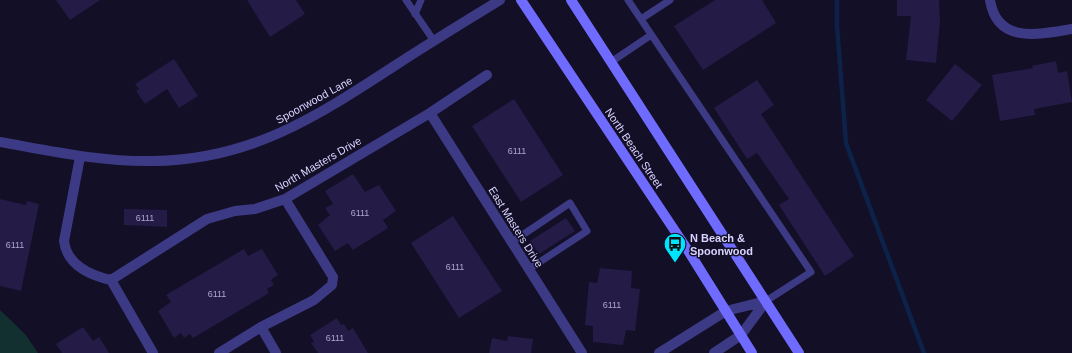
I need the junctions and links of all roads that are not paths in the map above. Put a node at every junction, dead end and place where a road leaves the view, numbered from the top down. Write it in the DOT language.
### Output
graph roads {
  1 [pos="406,0"];
  2 [pos="421,0"];
  3 [pos="500,0"];
  4 [pos="521,0"];
  5 [pos="571,0"];
  6 [pos="628,0"];
  7 [pos="670,0"];
  8 [pos="990,0"];
  9 [pos="415,14"];
  10 [pos="641,19"];
  11 [pos="1072,29"];
  12 [pos="651,35"];
  13 [pos="434,41"];
  14 [pos="611,62"];
  15 [pos="487,75"];
  16 [pos="430,113"];
  17 [pos="0,142"];
  18 [pos="80,157"];
  19 [pos="285,198"];
  20 [pos="512,242"];
  21 [pos="529,269"];
  22 [pos="111,280"];
  23 [pos="766,302"];
  24 [pos="726,311"];
  25 [pos="261,327"];
  26 [pos="741,335"];
  27 [pos="153,353"];
  28 [pos="219,353"];
  29 [pos="276,353"];
  30 [pos="582,353"];
  31 [pos="659,353"];
  32 [pos="714,353"];
  33 [pos="752,353"];
  34 [pos="799,353"];
  1 -- 9 [label="lane"];
  2 -- 9 [label="lane"];
  3 -- 13 [label="street, Spoonwood Lane"];
  4 -- 24 [label="main road, North Beach Street"];
  5 -- 14 [label="main road"];
  6 -- 10 [label="lane"];
  7 -- 10 [label="lane"];
  8 -- 11 [label="street"];
  9 -- 13 [label="lane"];
  10 -- 12 [label="lane"];
  12 -- 14 [label="lane"];
  12 -- 23 [label="lane"];
  13 -- 18 [label="street, Spoonwood Lane"];
  14 -- 23 [label="main road"];
  15 -- 16 [label="street, North Masters Drive"];
  16 -- 19 [label="street, North Masters Drive"];
  16 -- 20 [label="street, East Masters Drive"];
  17 -- 18 [label="street, Spoonwood Lane"];
  18 -- 22 [label="street"];
  19 -- 22 [label="street, North Masters Drive"];
  19 -- 25 [label="street"];
  20 -- 21 [label="street, East Masters Drive"];
  20 -- 21 [label="lane"];
  21 -- 30 [label="street, East Masters Drive"];
  22 -- 27 [label="street"];
  23 -- 24 [label="street"];
  23 -- 26 [label="street"];
  23 -- 34 [label="main road"];
  24 -- 26 [label="main road, North Beach Street"];
  24 -- 31 [label="street"];
  25 -- 28 [label="street"];
  25 -- 29 [label="street"];
  26 -- 32 [label="street"];
  26 -- 33 [label="main road, North Beach Street"];
}
